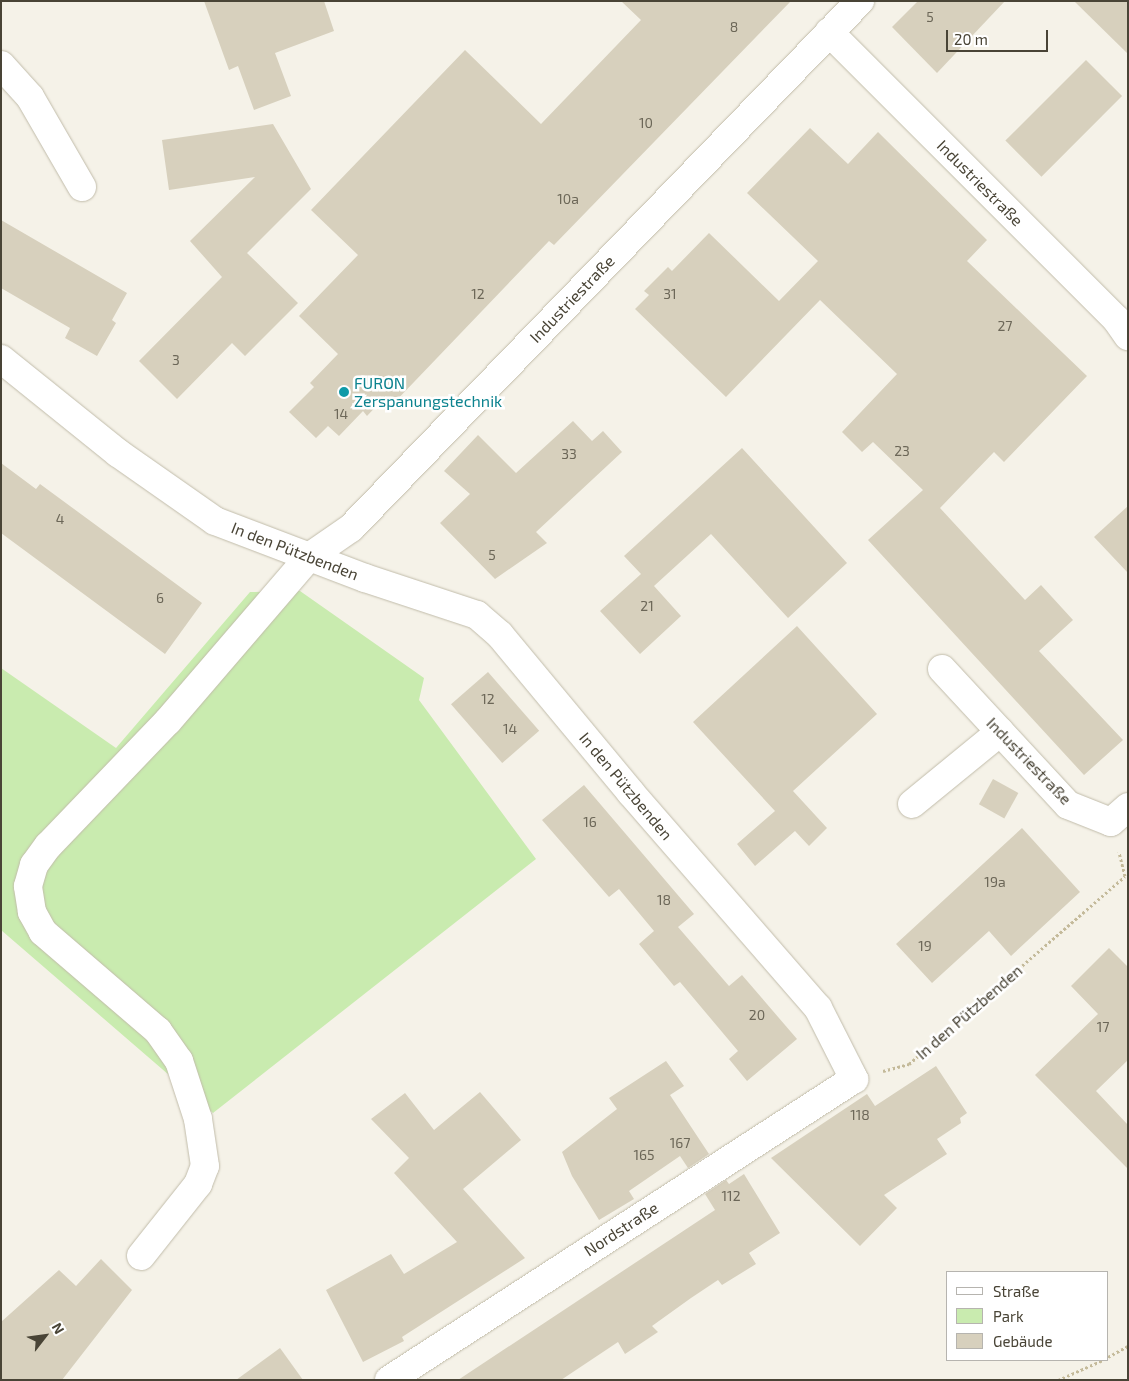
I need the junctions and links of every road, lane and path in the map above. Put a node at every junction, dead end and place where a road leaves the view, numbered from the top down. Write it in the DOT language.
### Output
graph roads {
  1 [pos="860,1"];
  2 [pos="830,32"];
  3 [pos="1,65"];
  4 [pos="82,188"];
  5 [pos="1124,321"];
  6 [pos="1,359"];
  7 [pos="309,557"];
  8 [pos="942,669"];
  9 [pos="1000,732"];
  10 [pos="912,804"];
  11 [pos="1119,814"];
  12 [pos="854,1079"];
  13 [pos="141,1256"];
  14 [pos="1128,1346"];
  15 [pos="1109,1357"];
  16 [pos="1101,1361"];
  17 [pos="389,1380"];
  18 [pos="1058,1380"];
  1 -- 2 [label="street, Industriestraße"];
  2 -- 5 [label="street, Industriestraße"];
  2 -- 7 [label="street, Industriestraße"];
  3 -- 4 [label="street"];
  6 -- 7 [label="street, In den Pützbenden"];
  7 -- 12 [label="street, In den Pützbenden"];
  7 -- 13 [label="street, Industriestraße"];
  8 -- 9 [label="street, Industriestraße"];
  9 -- 10 [label="street"];
  9 -- 11 [label="street, Industriestraße"];
  11 -- 12 [label="path, In den Pützbenden"];
  12 -- 17 [label="street, Nordstraße"];
  14 -- 15 [label="path"];
  16 -- 18 [label="path"];
}
